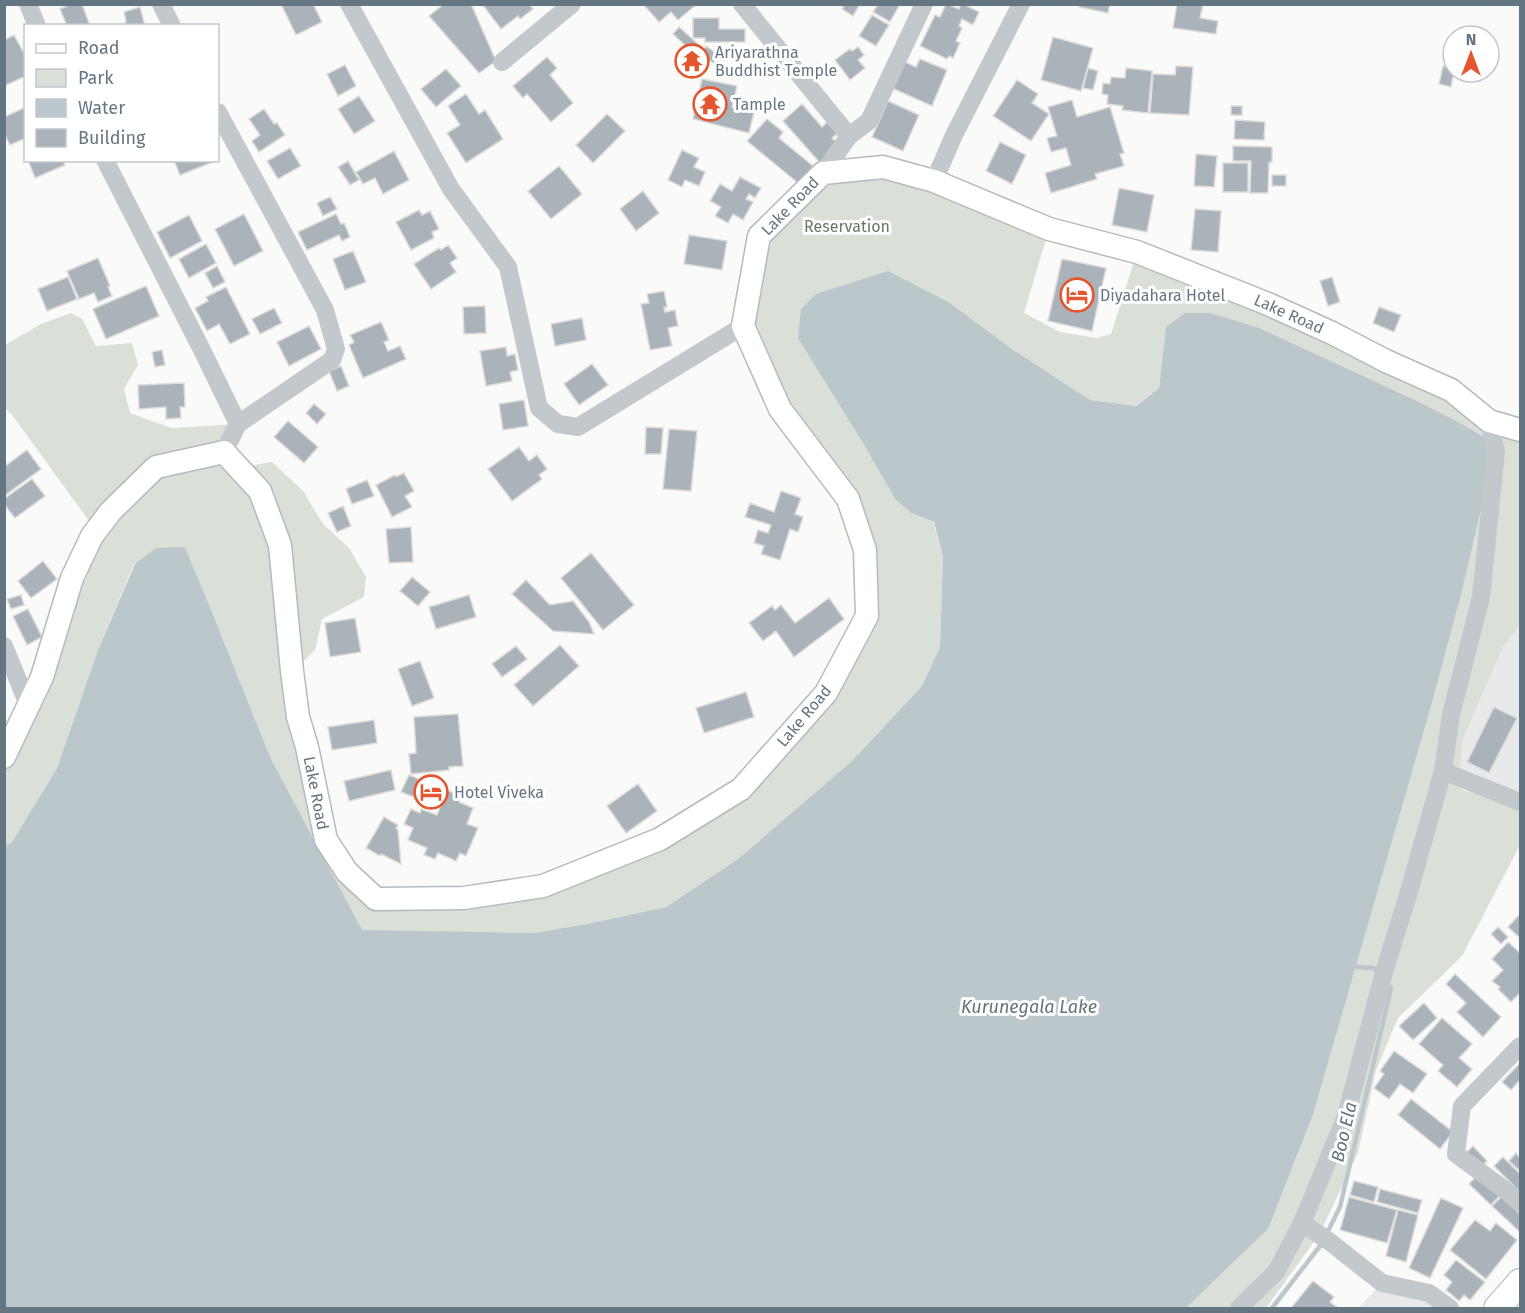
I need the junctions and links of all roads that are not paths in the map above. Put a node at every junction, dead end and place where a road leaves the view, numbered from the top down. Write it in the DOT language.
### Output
graph roads {
  1 [pos="28,4"];
  2 [pos="161,4"];
  3 [pos="572,4"];
  4 [pos="742,4"];
  5 [pos="1021,4"];
  6 [pos="923,5"];
  7 [pos="354,6"];
  8 [pos="36,24"];
  9 [pos="171,24"];
  10 [pos="502,62"];
  11 [pos="219,114"];
  12 [pos="849,136"];
  13 [pos="106,162"];
  14 [pos="823,173"];
  15 [pos="934,181"];
  16 [pos="743,326"];
  17 [pos="1489,421"];
  18 [pos="238,424"];
  19 [pos="1521,430"];
  20 [pos="224,452"];
  21 [pos="4,646"];
  22 [pos="29,706"];
  23 [pos="4,757"];
  24 [pos="1443,771"];
  25 [pos="1521,802"];
  26 [pos="1521,1046"];
  27 [pos="1521,1203"];
  28 [pos="1302,1223"];
  29 [pos="1521,1282"];
  30 [pos="1239,1308"];
  31 [pos="1450,1308"];
  32 [pos="1497,1308"];
  1 -- 8 [label="street"];
  2 -- 9 [label="street"];
  3 -- 10 [label="street"];
  4 -- 12 [label="street"];
  5 -- 15 [label="street"];
  6 -- 12 [label="street"];
  7 -- 16 [label="street"];
  11 -- 18 [label="street"];
  12 -- 14 [label="street"];
  13 -- 18 [label="street"];
  14 -- 15 [label="main road, Lake Road"];
  14 -- 16 [label="main road, Lake Road"];
  15 -- 17 [label="main road, Lake Road"];
  16 -- 20 [label="main road, Lake Road"];
  17 -- 19 [label="main road, Lake Road"];
  17 -- 24 [label="street"];
  18 -- 20 [label="street"];
  20 -- 22 [label="main road"];
  21 -- 22 [label="street"];
  22 -- 23 [label="main road"];
  24 -- 25 [label="street"];
  24 -- 28 [label="street"];
  26 -- 27 [label="street"];
  28 -- 30 [label="street"];
  28 -- 31 [label="street"];
  29 -- 32 [label="highway"];
}
